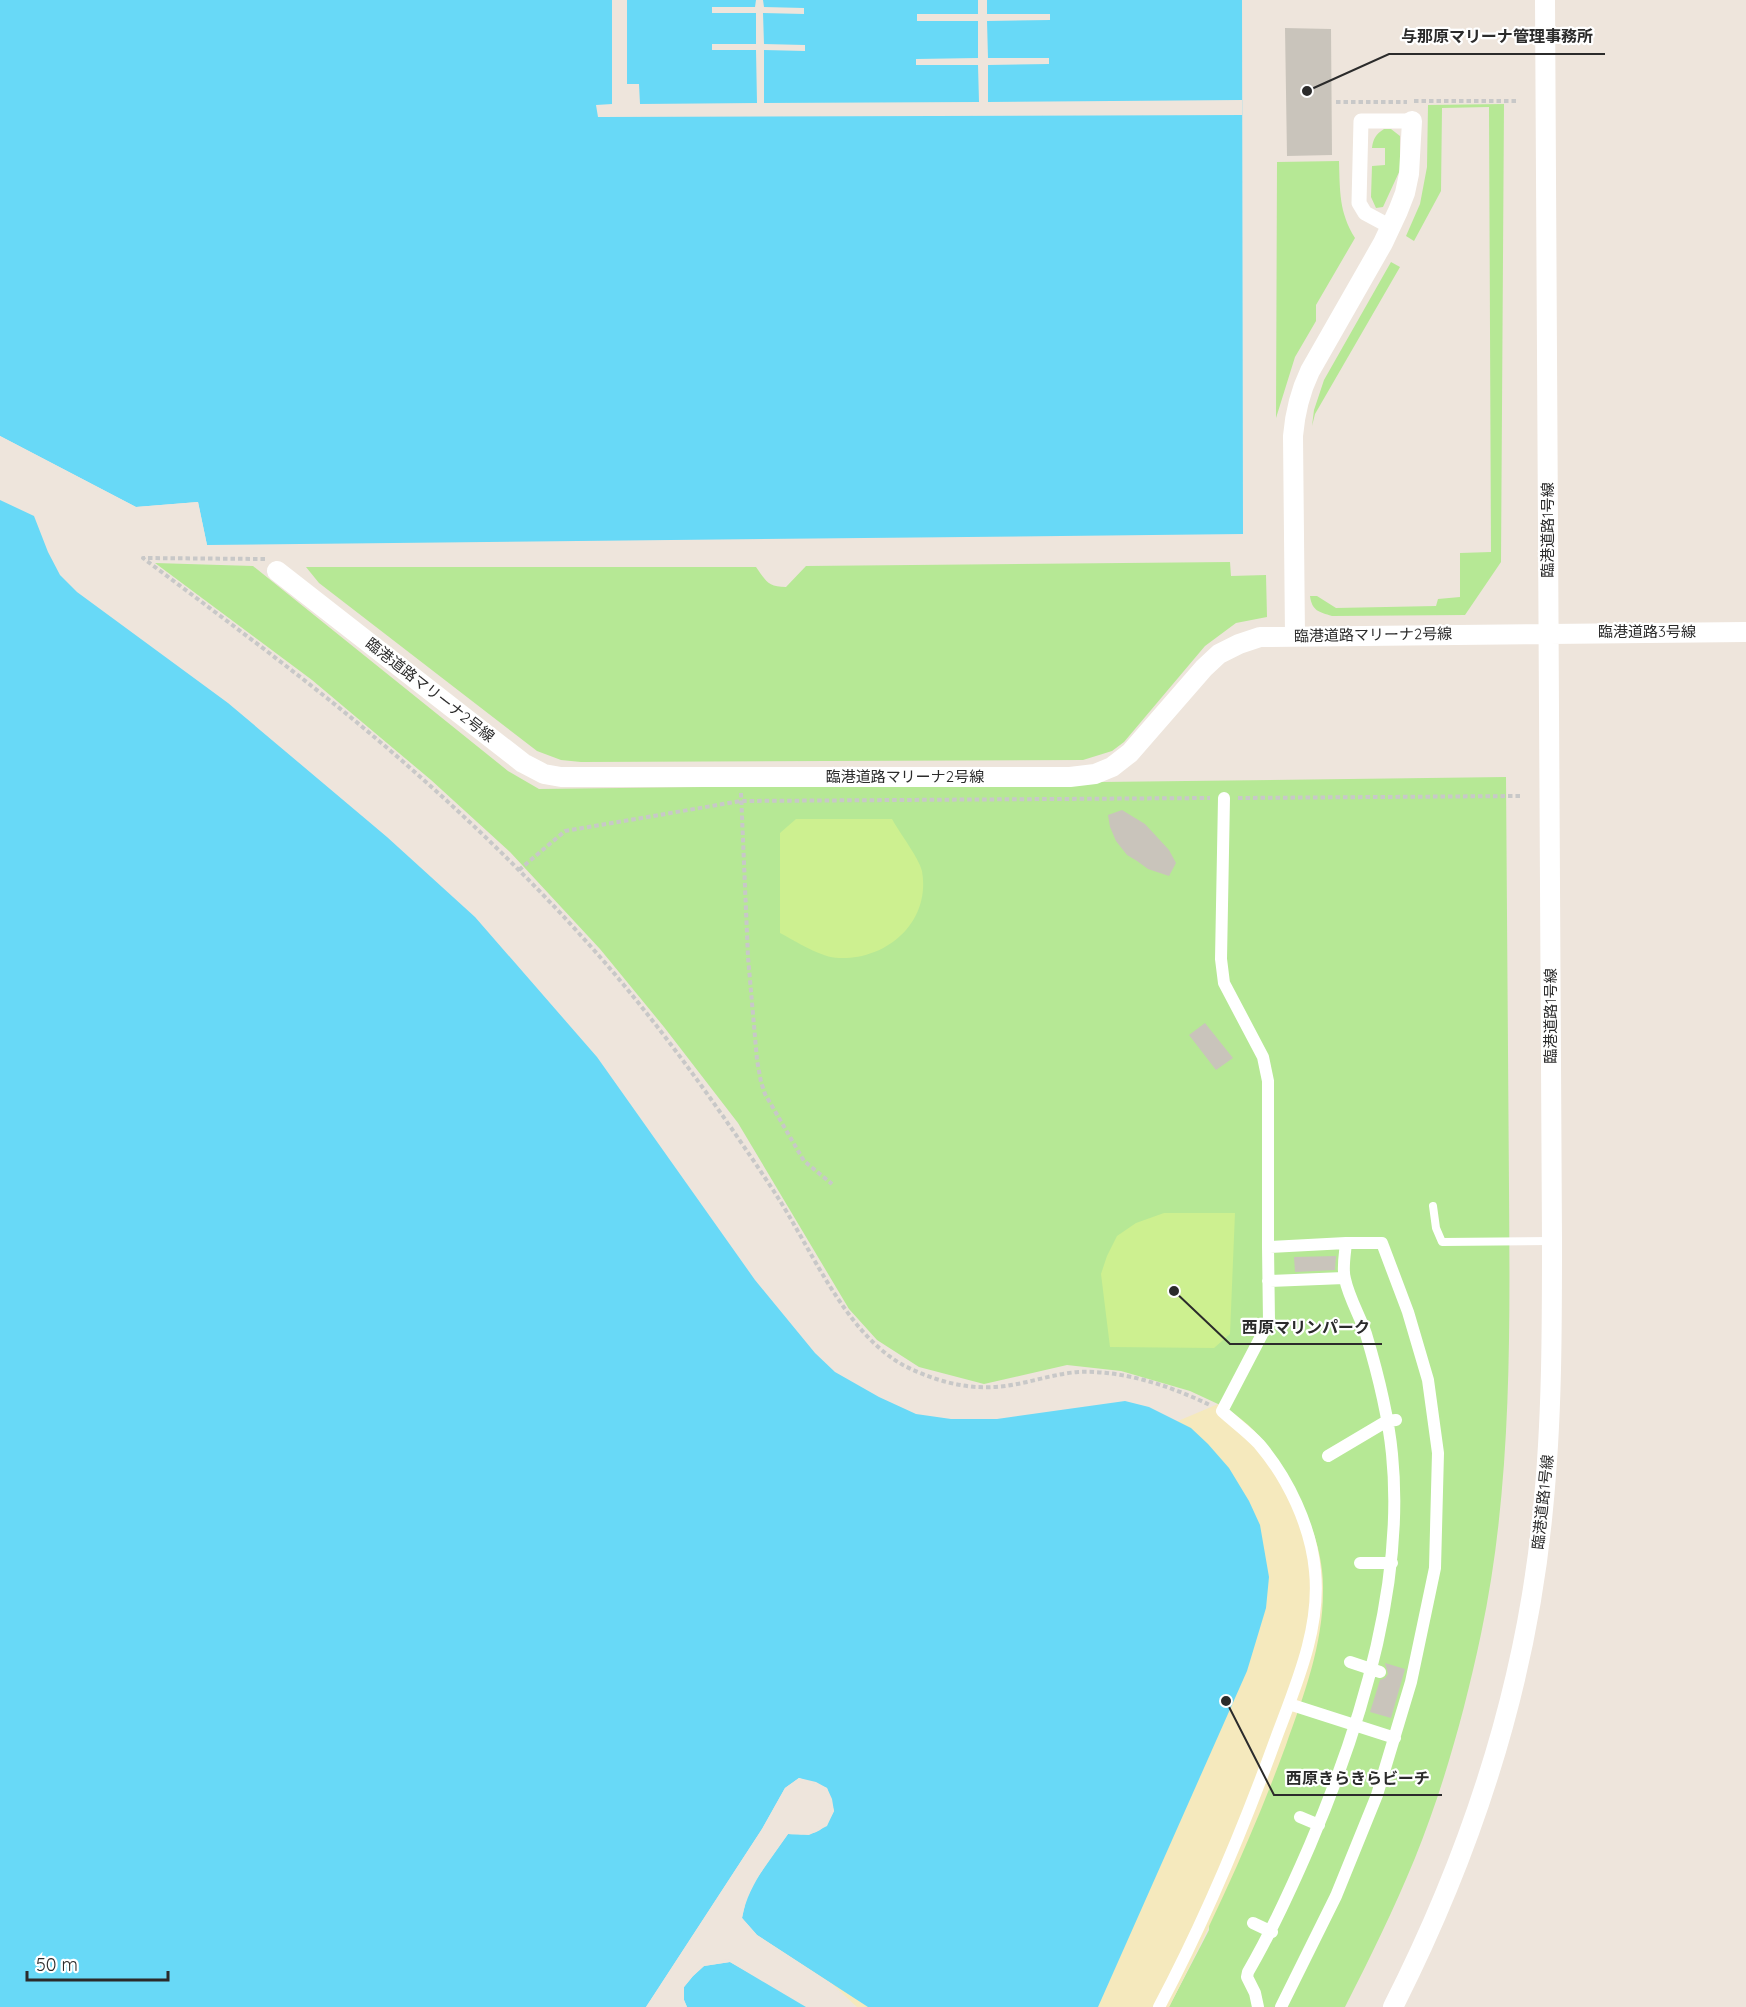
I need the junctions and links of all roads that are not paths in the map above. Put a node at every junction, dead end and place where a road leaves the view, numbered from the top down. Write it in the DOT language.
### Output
graph roads {
  1 [pos="1545,0"];
  2 [pos="1412,121"];
  3 [pos="1391,227"];
  4 [pos="277,565"];
  5 [pos="1746,632"];
  6 [pos="1548,633"];
  7 [pos="1295,636"];
  8 [pos="1224,798"];
  9 [pos="1433,1206"];
  10 [pos="1552,1241"];
  11 [pos="1346,1243"];
  12 [pos="1268,1247"];
  13 [pos="1344,1278"];
  14 [pos="1269,1281"];
  15 [pos="1391,1420"];
  16 [pos="1328,1456"];
  17 [pos="1360,1563"];
  18 [pos="1392,1563"];
  19 [pos="1350,1662"];
  20 [pos="1375,1670"];
  21 [pos="1289,1704"];
  22 [pos="1354,1725"];
  23 [pos="1395,1738"];
  24 [pos="1300,1817"];
  25 [pos="1319,1825"];
  26 [pos="1253,1923"];
  27 [pos="1272,1932"];
  28 [pos="1159,2007"];
  29 [pos="1258,2007"];
  30 [pos="1281,2007"];
  31 [pos="1393,2007"];
  1 -- 6 [label="street, 臨港道路1号線"];
  2 -- 3 [label="street"];
  2 -- 3 [label="street"];
  3 -- 7 [label="street"];
  4 -- 7 [label="street, 臨港道路マリーナ2号線"];
  5 -- 6 [label="street, 臨港道路3号線"];
  6 -- 7 [label="street, 臨港道路マリーナ2号線"];
  6 -- 10 [label="street, 臨港道路1号線"];
  8 -- 12 [label="street"];
  9 -- 10 [label="lane"];
  10 -- 31 [label="street, 臨港道路1号線"];
  11 -- 12 [label="street"];
  11 -- 13 [label="street"];
  11 -- 23 [label="street"];
  12 -- 14 [label="street"];
  13 -- 14 [label="street"];
  13 -- 15 [label="street"];
  14 -- 21 [label="street"];
  15 -- 16 [label="street"];
  15 -- 18 [label="street"];
  17 -- 18 [label="street"];
  18 -- 20 [label="street"];
  19 -- 20 [label="street"];
  20 -- 22 [label="street"];
  21 -- 22 [label="street"];
  21 -- 28 [label="street"];
  22 -- 23 [label="street"];
  22 -- 25 [label="street"];
  23 -- 30 [label="street"];
  24 -- 25 [label="street"];
  25 -- 27 [label="street"];
  26 -- 27 [label="street"];
  27 -- 29 [label="street"];
}
